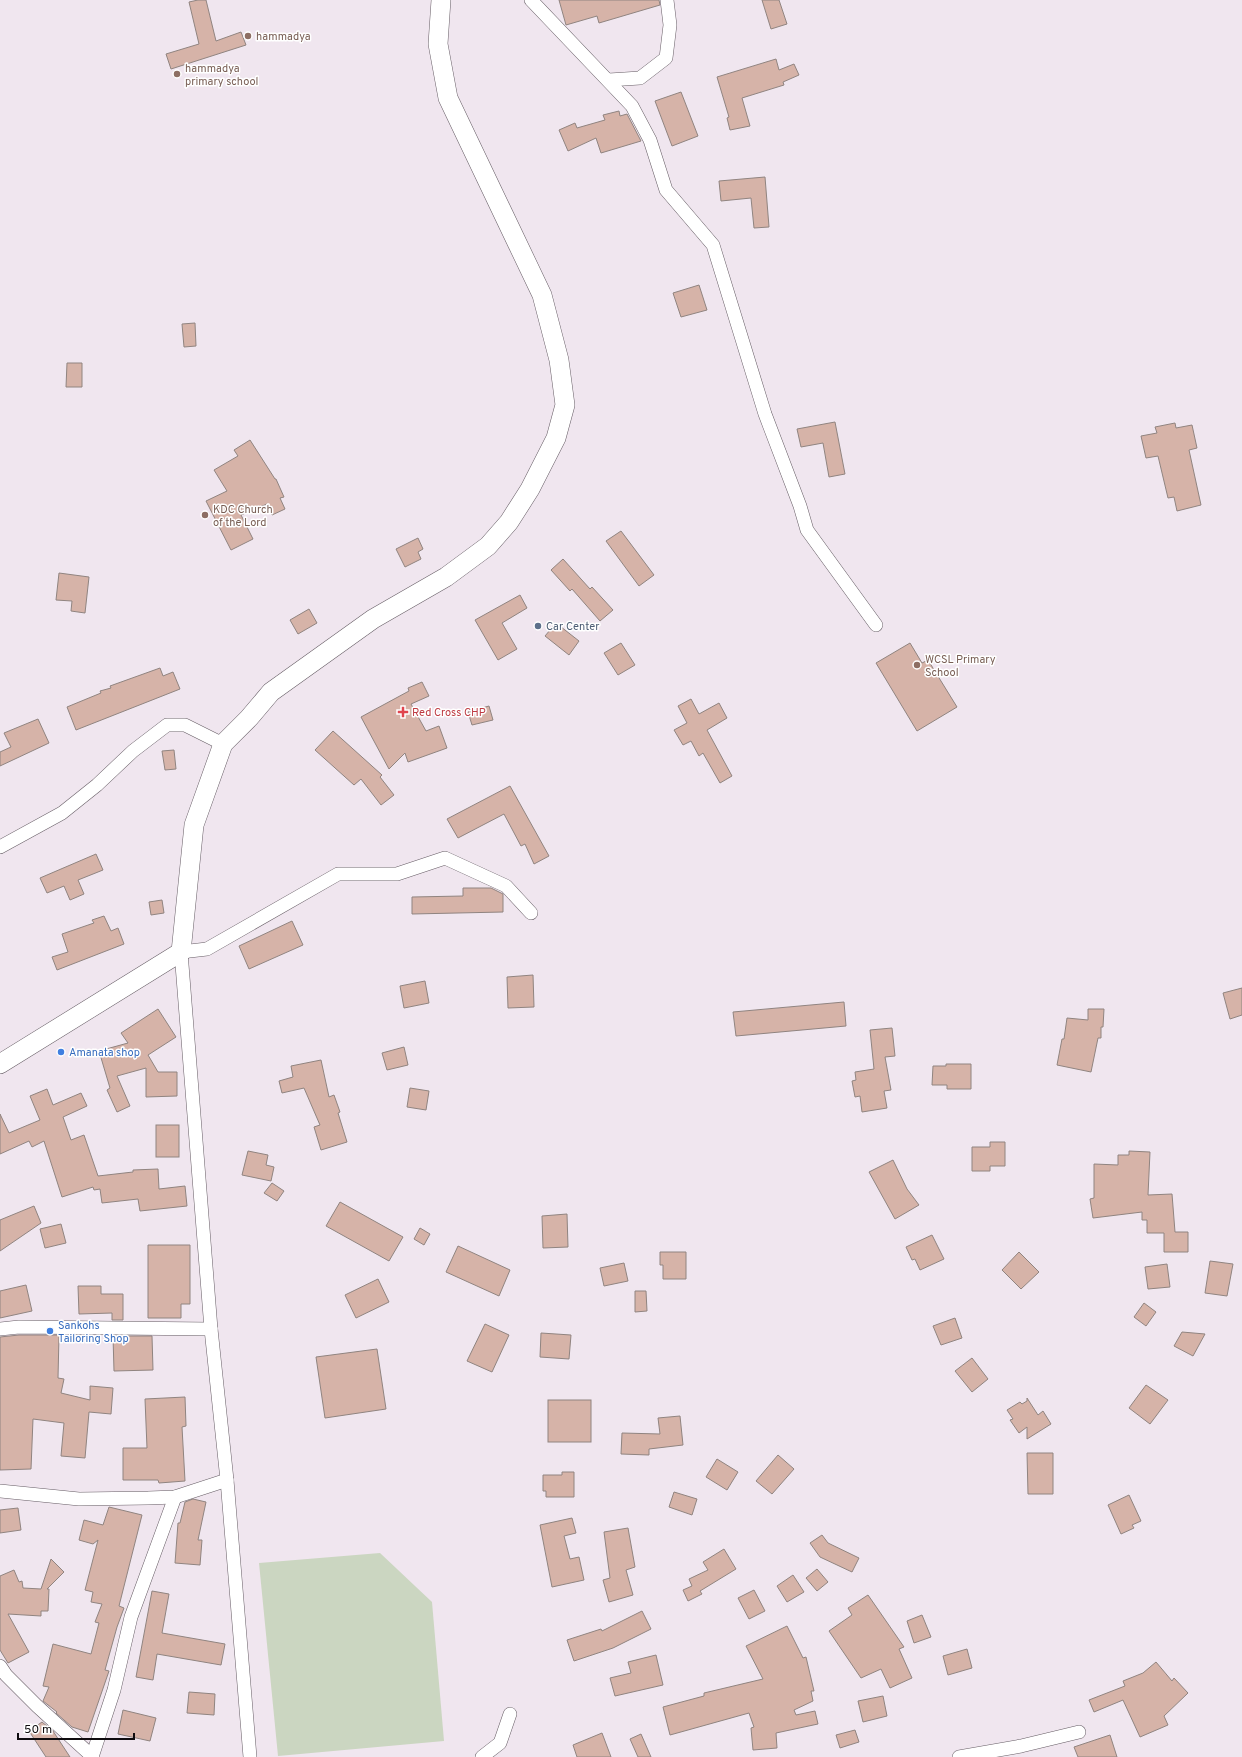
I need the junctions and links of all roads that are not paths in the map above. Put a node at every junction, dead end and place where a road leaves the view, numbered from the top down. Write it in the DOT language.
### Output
graph roads {
  1 [pos="442,0"];
  2 [pos="531,0"];
  3 [pos="667,0"];
  4 [pos="609,80"];
  5 [pos="876,625"];
  6 [pos="224,744"];
  7 [pos="0,847"];
  8 [pos="531,913"];
  9 [pos="181,952"];
  10 [pos="0,1064"];
  11 [pos="0,1329"];
  12 [pos="212,1329"];
  13 [pos="227,1480"];
  14 [pos="0,1491"];
  15 [pos="175,1497"];
  16 [pos="0,1666"];
  17 [pos="510,1714"];
  18 [pos="1079,1732"];
  19 [pos="93,1757"];
  20 [pos="250,1757"];
  21 [pos="482,1757"];
  22 [pos="959,1757"];
  1 -- 6 [label="main road"];
  2 -- 4 [label="street"];
  3 -- 4 [label="street"];
  4 -- 5 [label="street"];
  6 -- 7 [label="street"];
  6 -- 9 [label="main road"];
  8 -- 9 [label="street"];
  9 -- 10 [label="main road"];
  9 -- 12 [label="street"];
  11 -- 12 [label="street"];
  12 -- 13 [label="street"];
  13 -- 15 [label="street"];
  13 -- 20 [label="street"];
  14 -- 15 [label="street"];
  15 -- 19 [label="street"];
  16 -- 19 [label="street"];
  17 -- 21 [label="street"];
  18 -- 22 [label="street"];
}
